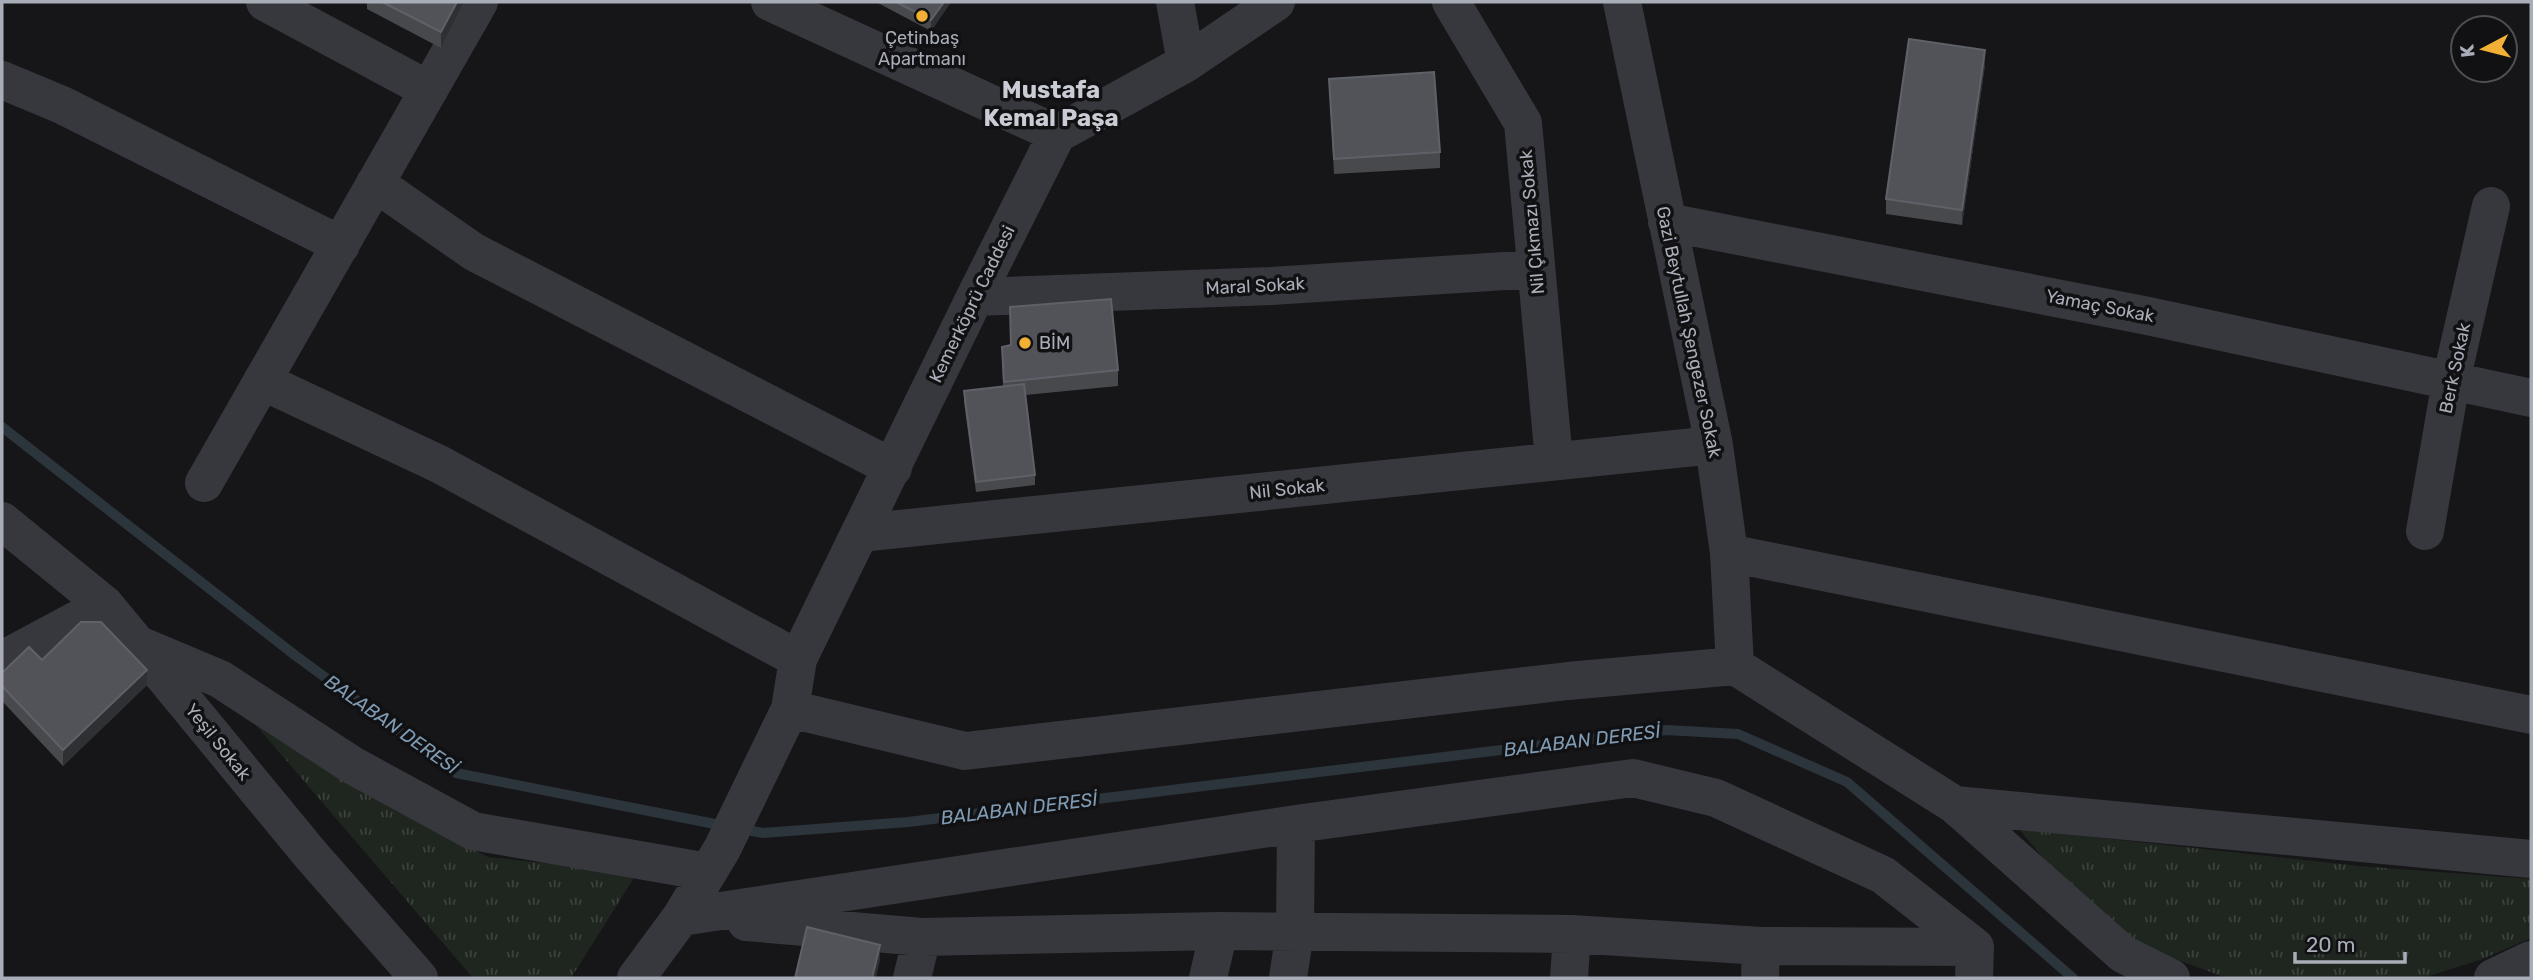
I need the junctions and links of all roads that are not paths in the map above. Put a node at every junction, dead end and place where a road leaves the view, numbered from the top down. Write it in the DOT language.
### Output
graph roads {
  1 [pos="265,2"];
  2 [pos="479,2"];
  3 [pos="770,2"];
  4 [pos="1175,2"];
  5 [pos="1276,2"];
  6 [pos="1451,2"];
  7 [pos="1622,2"];
  8 [pos="1186,63"];
  9 [pos="2,79"];
  10 [pos="429,90"];
  11 [pos="1057,134"];
  12 [pos="375,183"];
  13 [pos="2491,206"];
  14 [pos="1667,222"];
  15 [pos="341,244"];
  16 [pos="1536,269"];
  17 [pos="975,297"];
  18 [pos="262,381"];
  19 [pos="2451,381"];
  20 [pos="2531,398"];
  21 [pos="1714,445"];
  22 [pos="1554,461"];
  23 [pos="892,468"];
  24 [pos="204,483"];
  25 [pos="2,521"];
  26 [pos="2425,531"];
  27 [pos="860,533"];
  28 [pos="1729,554"];
  29 [pos="105,606"];
  30 [pos="139,645"];
  31 [pos="798,659"];
  32 [pos="2,660"];
  33 [pos="1735,666"];
  34 [pos="790,709"];
  35 [pos="2531,715"];
  36 [pos="1955,805"];
  37 [pos="1296,824"];
  38 [pos="2531,859"];
  39 [pos="715,861"];
  40 [pos="681,917"];
  41 [pos="1219,931"];
  42 [pos="1295,932"];
  43 [pos="1572,934"];
  44 [pos="922,937"];
  45 [pos="2531,960"];
  46 [pos="1760,962"];
  47 [pos="1974,963"];
  48 [pos="419,978"];
  49 [pos="636,978"];
  50 [pos="912,978"];
  51 [pos="1208,978"];
  52 [pos="1289,978"];
  53 [pos="1569,978"];
  54 [pos="2171,978"];
  55 [pos="2493,978"];
  1 -- 10 [label="street"];
  2 -- 10 [label="street"];
  3 -- 11 [label="street"];
  4 -- 8 [label="street"];
  5 -- 8 [label="street"];
  6 -- 16 [label="street, Nil Çıkmazı Sokak"];
  7 -- 14 [label="street, Gazi Beytullah Şengezer Sokak"];
  8 -- 11 [label="street"];
  9 -- 15 [label="street"];
  10 -- 12 [label="street"];
  11 -- 17 [label="street, Kemerköprü Caddesi"];
  12 -- 15 [label="street"];
  12 -- 23 [label="street"];
  13 -- 19 [label="street, Berk Sokak"];
  14 -- 19 [label="street, Yamaç Sokak"];
  14 -- 21 [label="street, Gazi Beytullah Şengezer Sokak"];
  15 -- 18 [label="street"];
  16 -- 17 [label="street, Maral Sokak"];
  16 -- 22 [label="street, Nil Çıkmazı Sokak"];
  17 -- 23 [label="street, Kemerköprü Caddesi"];
  18 -- 24 [label="street"];
  18 -- 31 [label="street"];
  19 -- 20 [label="street, Yamaç Sokak"];
  19 -- 26 [label="street, Berk Sokak"];
  21 -- 22 [label="street, Nil Sokak"];
  21 -- 28 [label="street, Gazi Beytullah Şengezer Sokak"];
  22 -- 27 [label="street, Nil Sokak"];
  23 -- 27 [label="street, Kemerköprü Caddesi"];
  25 -- 29 [label="street, Yeşil Sokak"];
  27 -- 31 [label="street, Kemerköprü Caddesi"];
  28 -- 33 [label="street, Gazi Beytullah Şengezer Sokak"];
  28 -- 35 [label="street"];
  29 -- 30 [label="street, Yeşil Sokak"];
  29 -- 32 [label="street"];
  30 -- 39 [label="street"];
  30 -- 48 [label="street, Yeşil Sokak"];
  31 -- 34 [label="street, Kemerköprü Caddesi"];
  33 -- 34 [label="street"];
  33 -- 36 [label="street"];
  34 -- 39 [label="street, Kemerköprü Caddesi"];
  36 -- 38 [label="street"];
  36 -- 54 [label="street"];
  37 -- 40 [label="street"];
  37 -- 42 [label="street"];
  37 -- 47 [label="street"];
  39 -- 40 [label="street"];
  40 -- 44 [label="street"];
  40 -- 49 [label="street"];
  41 -- 42 [label="street"];
  41 -- 44 [label="street"];
  41 -- 51 [label="street"];
  42 -- 43 [label="street"];
  42 -- 52 [label="street"];
  43 -- 46 [label="street"];
  43 -- 53 [label="street"];
  44 -- 50 [label="street"];
  45 -- 55 [label="street"];
  46 -- 47 [label="street"];
}
